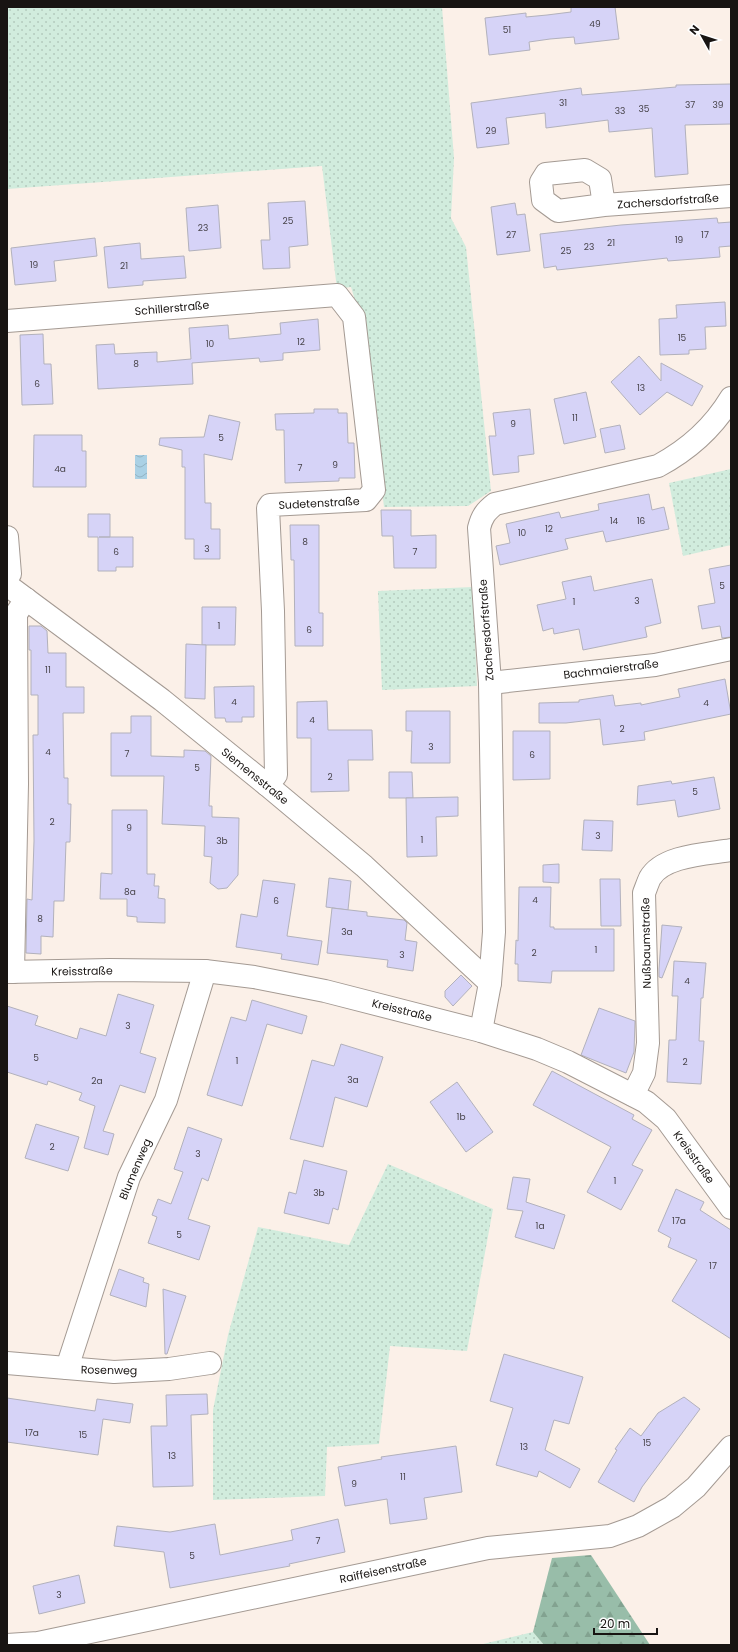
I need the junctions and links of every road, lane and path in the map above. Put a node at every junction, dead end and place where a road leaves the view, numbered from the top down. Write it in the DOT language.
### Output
graph roads {
  1 [pos="731,196"];
  2 [pos="604,206"];
  3 [pos="337,295"];
  4 [pos="7,321"];
  5 [pos="731,398"];
  6 [pos="7,537"];
  7 [pos="7,578"];
  8 [pos="7,585"];
  9 [pos="26,599"];
  10 [pos="731,649"];
  11 [pos="490,683"];
  12 [pos="12,784"];
  13 [pos="267,785"];
  14 [pos="731,850"];
  15 [pos="205,971"];
  16 [pos="10,972"];
  17 [pos="490,983"];
  18 [pos="481,1031"];
  19 [pos="633,1095"];
  20 [pos="731,1208"];
  21 [pos="7,1363"];
  22 [pos="210,1363"];
  23 [pos="67,1368"];
  24 [pos="731,1447"];
  25 [pos="7,1645"];
  1 -- 2 [label="street, Zachersdorfstraße"];
  3 -- 4 [label="street, Schillerstraße"];
  3 -- 13 [label="street, Sudetenstraße"];
  5 -- 11 [label="street, Zachersdorfstraße"];
  6 -- 7 [label="street"];
  8 -- 9 [label="street, Siemensstraße"];
  9 -- 12 [label="street"];
  9 -- 13 [label="street, Siemensstraße"];
  10 -- 11 [label="street, Bachmaierstraße"];
  11 -- 17 [label="street, Zachersdorfstraße"];
  12 -- 16 [label="street"];
  13 -- 17 [label="street, Siemensstraße"];
  14 -- 19 [label="street, Nußbaumstraße"];
  15 -- 16 [label="street, Kreisstraße"];
  15 -- 18 [label="street, Kreisstraße"];
  15 -- 23 [label="street, Blumenweg"];
  17 -- 18 [label="street, Zachersdorfstraße"];
  18 -- 19 [label="street, Kreisstraße"];
  19 -- 20 [label="street, Kreisstraße"];
  21 -- 23 [label="street, Rosenweg"];
  22 -- 23 [label="street, Rosenweg"];
  24 -- 25 [label="street, Raiffeisenstraße"];
}
